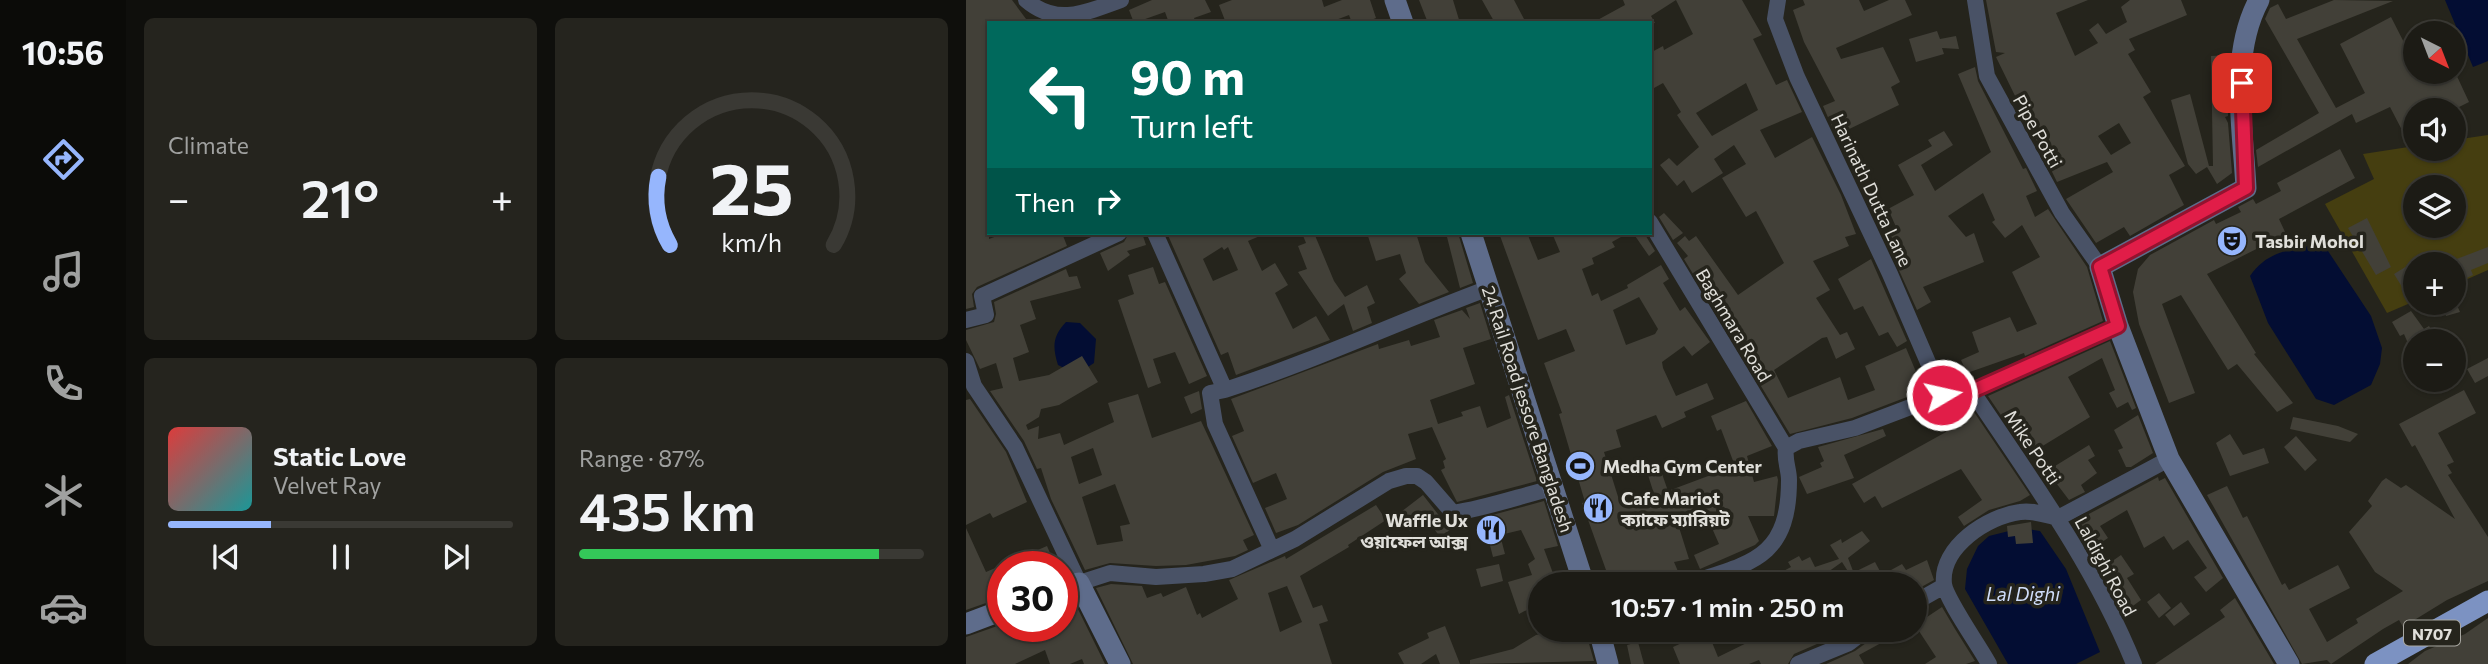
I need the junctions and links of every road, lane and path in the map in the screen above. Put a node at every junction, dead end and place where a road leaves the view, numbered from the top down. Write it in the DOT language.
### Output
graph roads {
  1 [pos="1023,0"];
  2 [pos="1121,0"];
  3 [pos="1395,0"];
  4 [pos="1778,0"];
  5 [pos="1975,0"];
  6 [pos="2259,0"];
  7 [pos="1032,21"];
  8 [pos="1402,21"];
  9 [pos="1652,225"];
  10 [pos="1115,235"];
  11 [pos="1156,235"];
  12 [pos="1472,235"];
  13 [pos="2100,267"];
  14 [pos="1489,288"];
  15 [pos="966,320"];
  16 [pos="2118,326"];
  17 [pos="966,361"];
  18 [pos="1225,390"];
  19 [pos="1972,391"];
  20 [pos="1942,395"];
  21 [pos="1786,448"];
  22 [pos="2169,459"];
  23 [pos="1553,488"];
  24 [pos="2058,518"];
  25 [pos="1272,550"];
  26 [pos="1056,551"];
  27 [pos="1580,572"];
  28 [pos="1723,572"];
  29 [pos="1078,583"];
  30 [pos="1944,586"];
  31 [pos="1927,596"];
  32 [pos="1078,598"];
  33 [pos="2488,601"];
  34 [pos="987,617"];
  35 [pos="966,624"];
  36 [pos="1602,642"];
  37 [pos="1850,642"];
  38 [pos="2385,662"];
  39 [pos="1120,664"];
  40 [pos="1608,664"];
  41 [pos="1798,664"];
  42 [pos="1989,664"];
  43 [pos="2134,664"];
  44 [pos="2289,664"];
  1 -- 2 [label="street"];
  1 -- 7 [label="street"];
  3 -- 8 [label="street"];
  4 -- 20 [label="street, Harinath Dutta Lane"];
  5 -- 13 [label="street, Pipe Potti"];
  6 -- 13 [label="street"];
  9 -- 21 [label="street, Baghmara Road"];
  10 -- 15 [label="street"];
  11 -- 18 [label="street"];
  12 -- 14 [label="street, 24 Rail Road jessore Bangladesh"];
  13 -- 16 [label="street"];
  14 -- 18 [label="street"];
  14 -- 23 [label="street, 24 Rail Road jessore Bangladesh"];
  16 -- 19 [label="street"];
  16 -- 22 [label="street"];
  17 -- 26 [label="street"];
  18 -- 25 [label="street"];
  19 -- 20 [label="street"];
  19 -- 24 [label="street, Mike Potti"];
  20 -- 21 [label="street"];
  21 -- 28 [label="street"];
  22 -- 24 [label="street"];
  22 -- 44 [label="street"];
  23 -- 25 [label="street"];
  23 -- 27 [label="street, 24 Rail Road jessore Bangladesh"];
  24 -- 30 [label="street, Laldighi Road"];
  24 -- 43 [label="street, Laldighi Road"];
  25 -- 29 [label="street"];
  30 -- 31 [label="street"];
  30 -- 42 [label="street"];
  32 -- 39 [label="street"];
  33 -- 38 [label="highway, N707"];
  34 -- 35 [label="street"];
  36 -- 40 [label="street"];
  37 -- 41 [label="street"];
}
